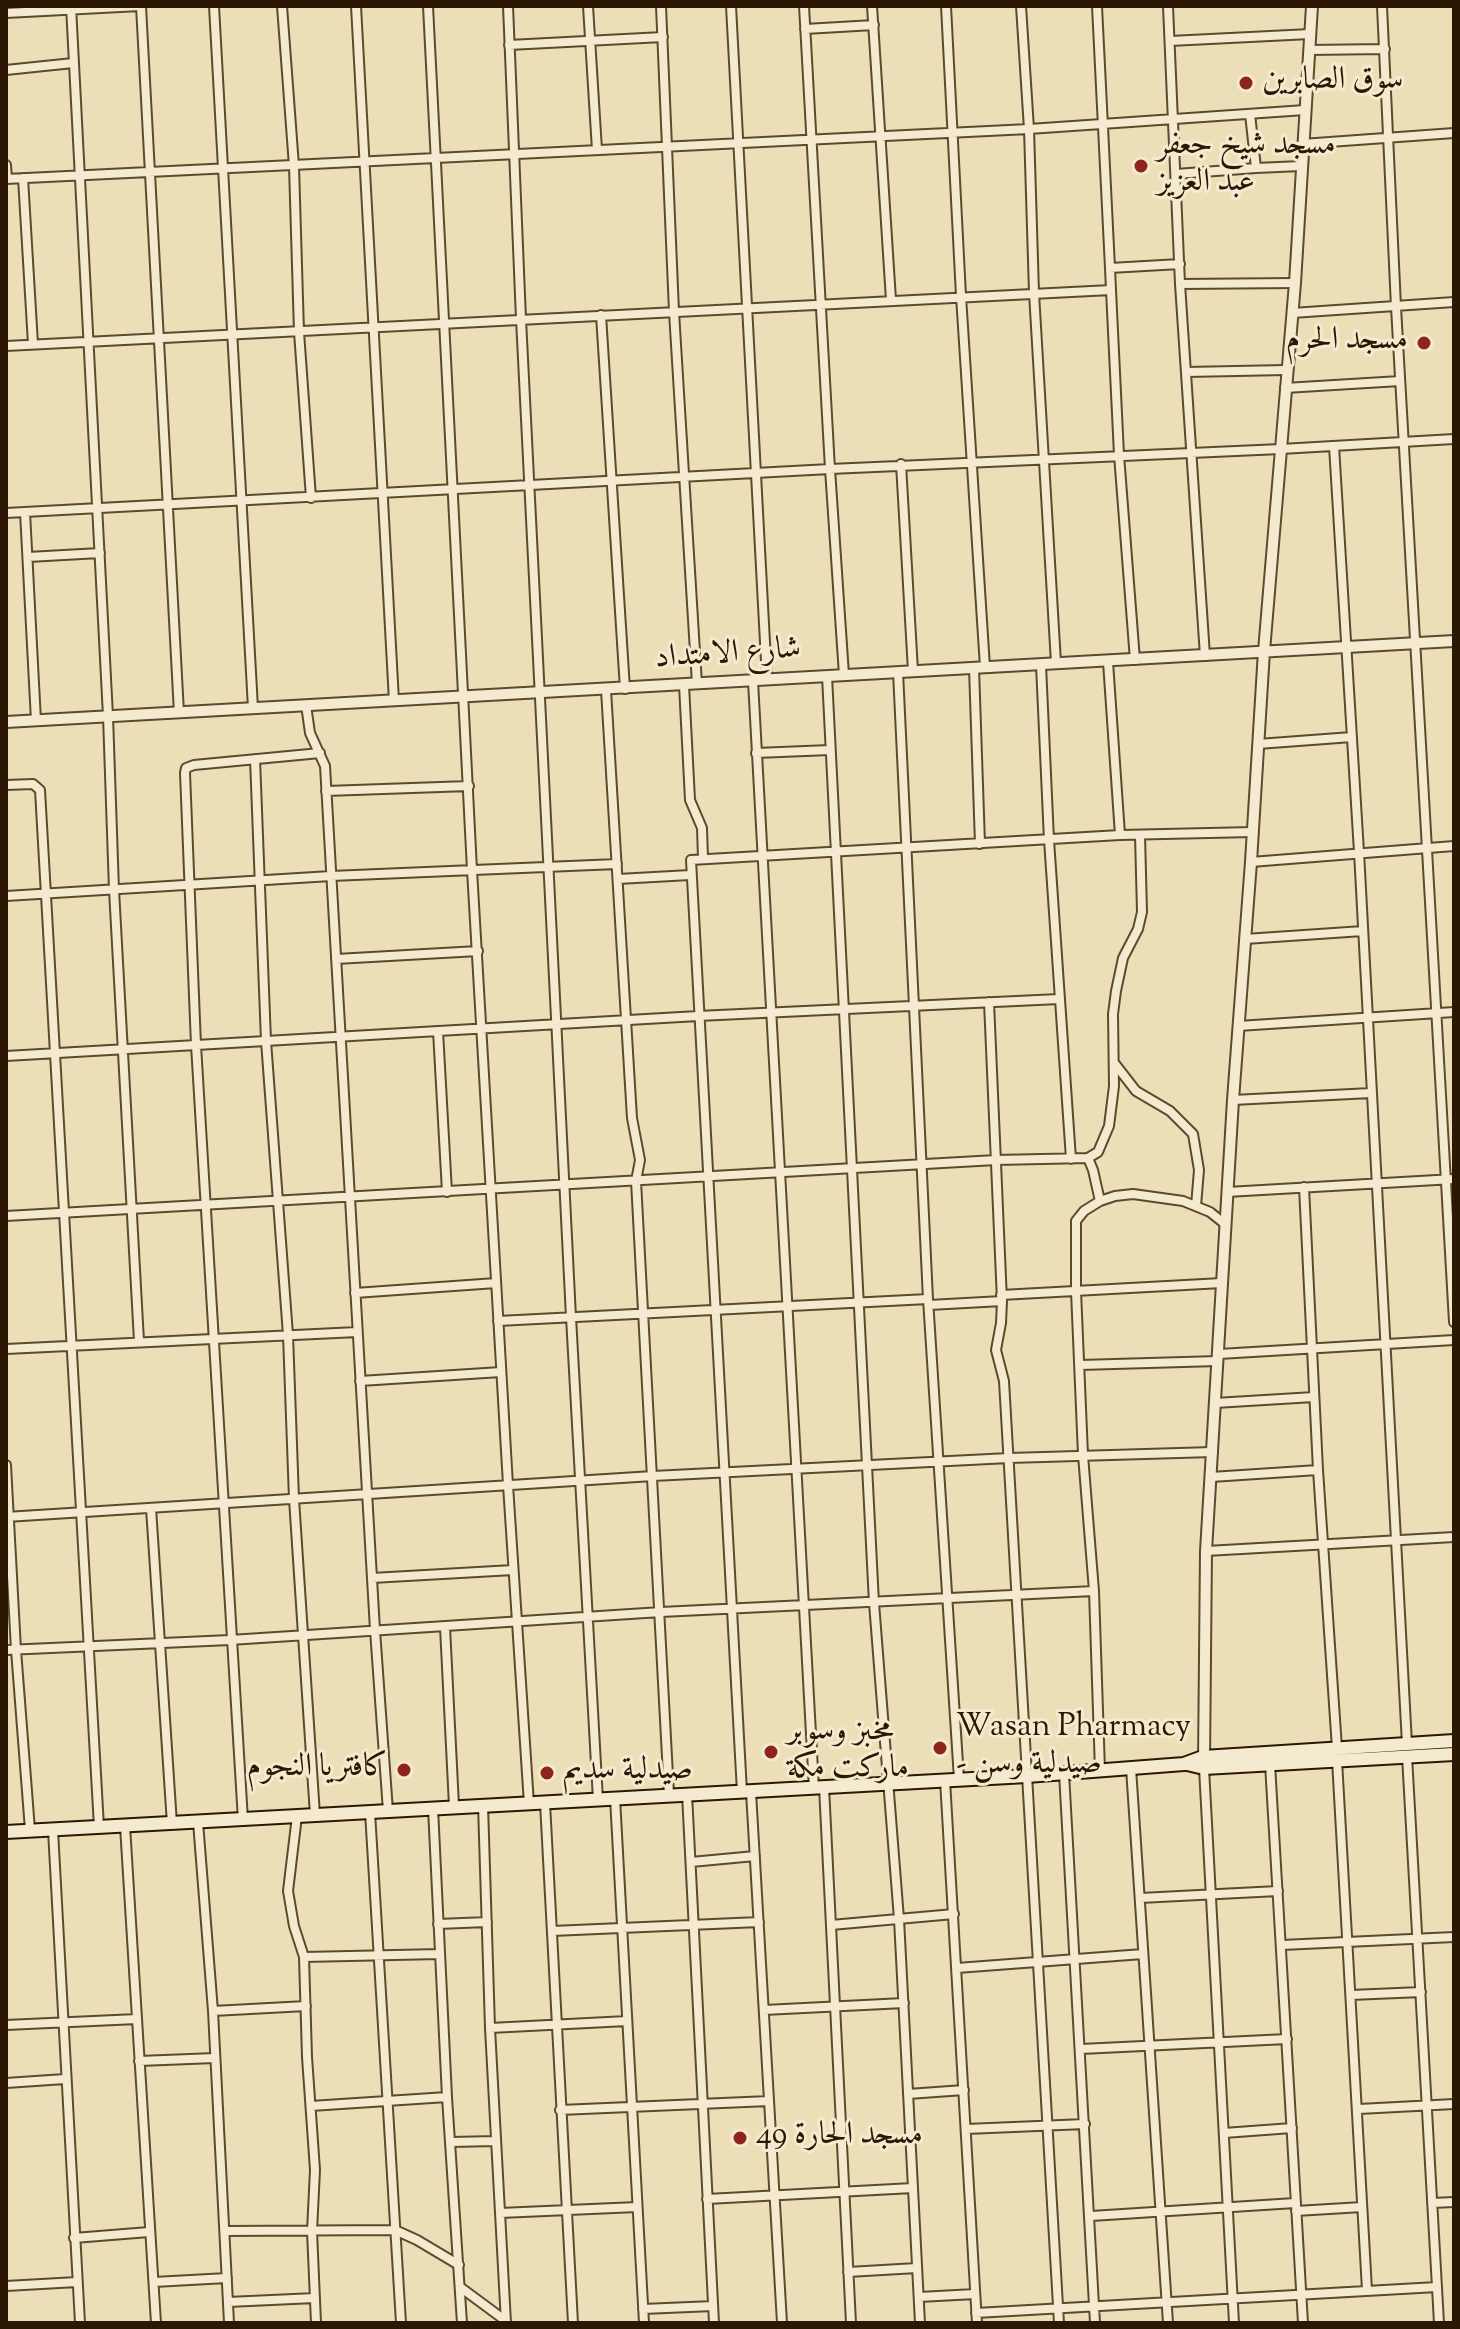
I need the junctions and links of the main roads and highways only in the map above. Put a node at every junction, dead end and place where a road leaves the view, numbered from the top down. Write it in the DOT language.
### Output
graph roads {
  1 [pos="1454,1741"];
  2 [pos="1407,1750"];
  3 [pos="1337,1754"];
  4 [pos="1454,1754"];
  5 [pos="1204,1763"];
  6 [pos="6,1832"];
  1 -- 2 [label="main road"];
  2 -- 3 [label="main road"];
  2 -- 4 [label="main road"];
  3 -- 5 [label="main road"];
  3 -- 5 [label="main road"];
  5 -- 6 [label="main road"];
}
